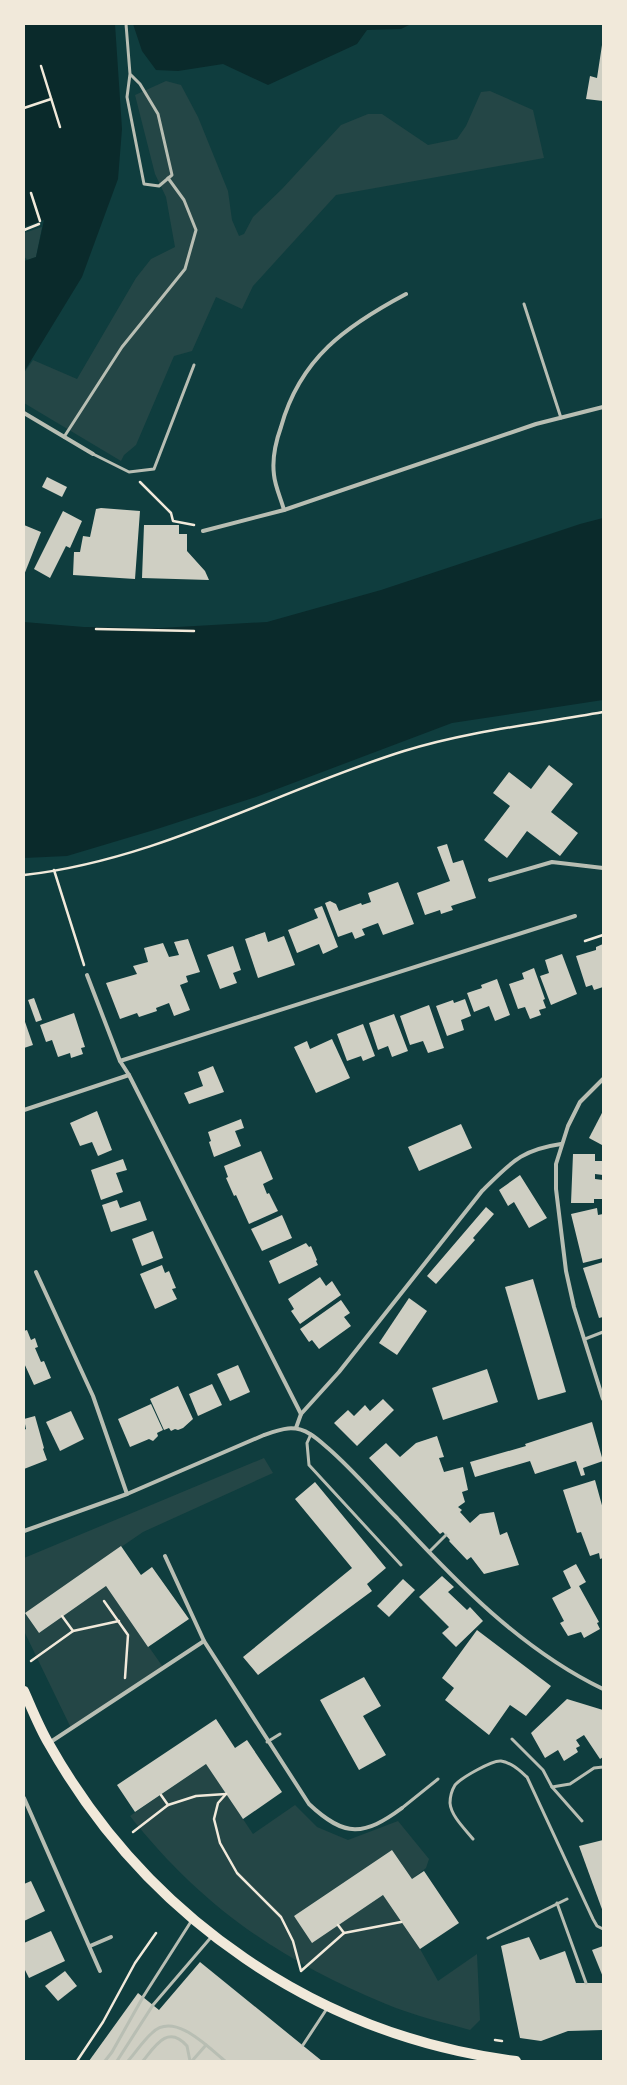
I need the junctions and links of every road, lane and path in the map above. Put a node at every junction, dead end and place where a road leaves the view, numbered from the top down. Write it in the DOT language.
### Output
graph roads {
  1 [pos="126,24"];
  2 [pos="41,66"];
  3 [pos="130,74"];
  4 [pos="51,99"];
  5 [pos="24,108"];
  6 [pos="60,127"];
  7 [pos="168,178"];
  8 [pos="31,193"];
  9 [pos="24,230"];
  10 [pos="406,294"];
  11 [pos="524,304"];
  12 [pos="194,365"];
  13 [pos="603,407"];
  14 [pos="25,414"];
  15 [pos="561,418"];
  16 [pos="64,438"];
  17 [pos="93,454"];
  18 [pos="129,472"];
  19 [pos="284,510"];
  20 [pos="202,531"];
  21 [pos="96,629"];
  22 [pos="194,631"];
  23 [pos="603,712"];
  24 [pos="603,867"];
  25 [pos="54,870"];
  26 [pos="24,875"];
  27 [pos="490,880"];
  28 [pos="575,916"];
  29 [pos="603,935"];
  30 [pos="585,941"];
  31 [pos="87,975"];
  32 [pos="120,1061"];
  33 [pos="129,1075"];
  34 [pos="603,1079"];
  35 [pos="24,1110"];
  36 [pos="561,1144"];
  37 [pos="36,1272"];
  38 [pos="603,1332"];
  39 [pos="585,1339"];
  40 [pos="603,1399"];
  41 [pos="301,1414"];
  42 [pos="296,1428"];
  43 [pos="311,1434"];
  44 [pos="127,1494"];
  45 [pos="24,1531"];
  46 [pos="446,1535"];
  47 [pos="429,1552"];
  48 [pos="165,1556"];
  49 [pos="401,1565"];
  50 [pos="104,1601"];
  51 [pos="62,1616"];
  52 [pos="119,1621"];
  53 [pos="73,1631"];
  54 [pos="204,1640"];
  55 [pos="31,1661"];
  56 [pos="603,1689"];
  57 [pos="24,1692"];
  58 [pos="124,1692"];
  59 [pos="280,1734"];
  60 [pos="512,1739"];
  61 [pos="267,1742"];
  62 [pos="48,1744"];
  63 [pos="603,1767"];
  64 [pos="438,1779"];
  65 [pos="552,1787"];
  66 [pos="160,1795"];
  67 [pos="24,1798"];
  68 [pos="168,1805"];
  69 [pos="402,1808"];
  70 [pos="582,1820"];
  71 [pos="133,1832"];
  72 [pos="473,1839"];
  73 [pos="566,1898"];
  74 [pos="557,1904"];
  75 [pos="193,1918"];
  76 [pos="401,1922"];
  77 [pos="338,1925"];
  78 [pos="603,1929"];
  79 [pos="156,1933"];
  80 [pos="344,1933"];
  81 [pos="213,1935"];
  82 [pos="111,1937"];
  83 [pos="488,1938"];
  84 [pos="90,1946"];
  85 [pos="100,1971"];
  86 [pos="586,1983"];
  87 [pos="328,2007"];
  88 [pos="206,2045"];
  89 [pos="302,2045"];
  90 [pos="77,2061"];
  91 [pos="105,2061"];
  92 [pos="117,2061"];
  93 [pos="128,2061"];
  94 [pos="143,2061"];
  95 [pos="191,2061"];
  96 [pos="225,2061"];
  97 [pos="516,2061"];
  1 -- 3 [label="lane"];
  2 -- 4 [label="path"];
  3 -- 7 [label="lane"];
  3 -- 7 [label="lane"];
  4 -- 5 [label="path"];
  4 -- 6 [label="path"];
  7 -- 16 [label="lane"];
  8 -- 9 [label="path"];
  10 -- 19 [label="street"];
  11 -- 15 [label="lane"];
  12 -- 18 [label="lane"];
  13 -- 15 [label="street"];
  14 -- 16 [label="street"];
  15 -- 19 [label="street"];
  16 -- 17 [label="street"];
  17 -- 18 [label="lane"];
  18 -- 20 [label="path"];
  19 -- 20 [label="street"];
  21 -- 22 [label="path"];
  23 -- 25 [label="path"];
  24 -- 27 [label="street"];
  25 -- 26 [label="path"];
  25 -- 31 [label="path"];
  28 -- 32 [label="street"];
  29 -- 30 [label="path"];
  31 -- 32 [label="street"];
  32 -- 33 [label="street"];
  33 -- 35 [label="street"];
  33 -- 41 [label="street"];
  34 -- 36 [label="street"];
  36 -- 39 [label="street"];
  36 -- 41 [label="street"];
  37 -- 44 [label="street"];
  38 -- 39 [label="lane"];
  39 -- 40 [label="street"];
  41 -- 42 [label="street"];
  42 -- 43 [label="street"];
  42 -- 44 [label="street"];
  43 -- 47 [label="street"];
  43 -- 49 [label="lane"];
  44 -- 45 [label="street"];
  46 -- 47 [label="lane"];
  47 -- 56 [label="street"];
  48 -- 54 [label="street"];
  50 -- 52 [label="path"];
  51 -- 53 [label="path"];
  52 -- 53 [label="path"];
  52 -- 58 [label="path"];
  53 -- 55 [label="path"];
  54 -- 58 [label="street"];
  54 -- 61 [label="street"];
  57 -- 62 [label="main road"];
  58 -- 62 [label="street"];
  59 -- 61 [label="lane"];
  60 -- 65 [label="lane"];
  61 -- 69 [label="street"];
  62 -- 75 [label="main road"];
  63 -- 65 [label="lane"];
  64 -- 69 [label="lane"];
  65 -- 70 [label="lane"];
  66 -- 68 [label="path"];
  67 -- 84 [label="street"];
  68 -- 71 [label="path"];
  68 -- 80 [label="path"];
  72 -- 78 [label="lane"];
  73 -- 74 [label="lane"];
  74 -- 83 [label="lane"];
  74 -- 86 [label="lane"];
  75 -- 81 [label="main road"];
  75 -- 91 [label="lane"];
  76 -- 80 [label="path"];
  77 -- 80 [label="path"];
  79 -- 90 [label="path"];
  81 -- 87 [label="main road"];
  81 -- 92 [label="lane"];
  82 -- 84 [label="street"];
  84 -- 85 [label="street"];
  87 -- 89 [label="lane"];
  87 -- 97 [label="main road"];
  88 -- 93 [label="lane"];
  88 -- 95 [label="lane"];
  88 -- 96 [label="lane"];
  94 -- 95 [label="lane"];
}
